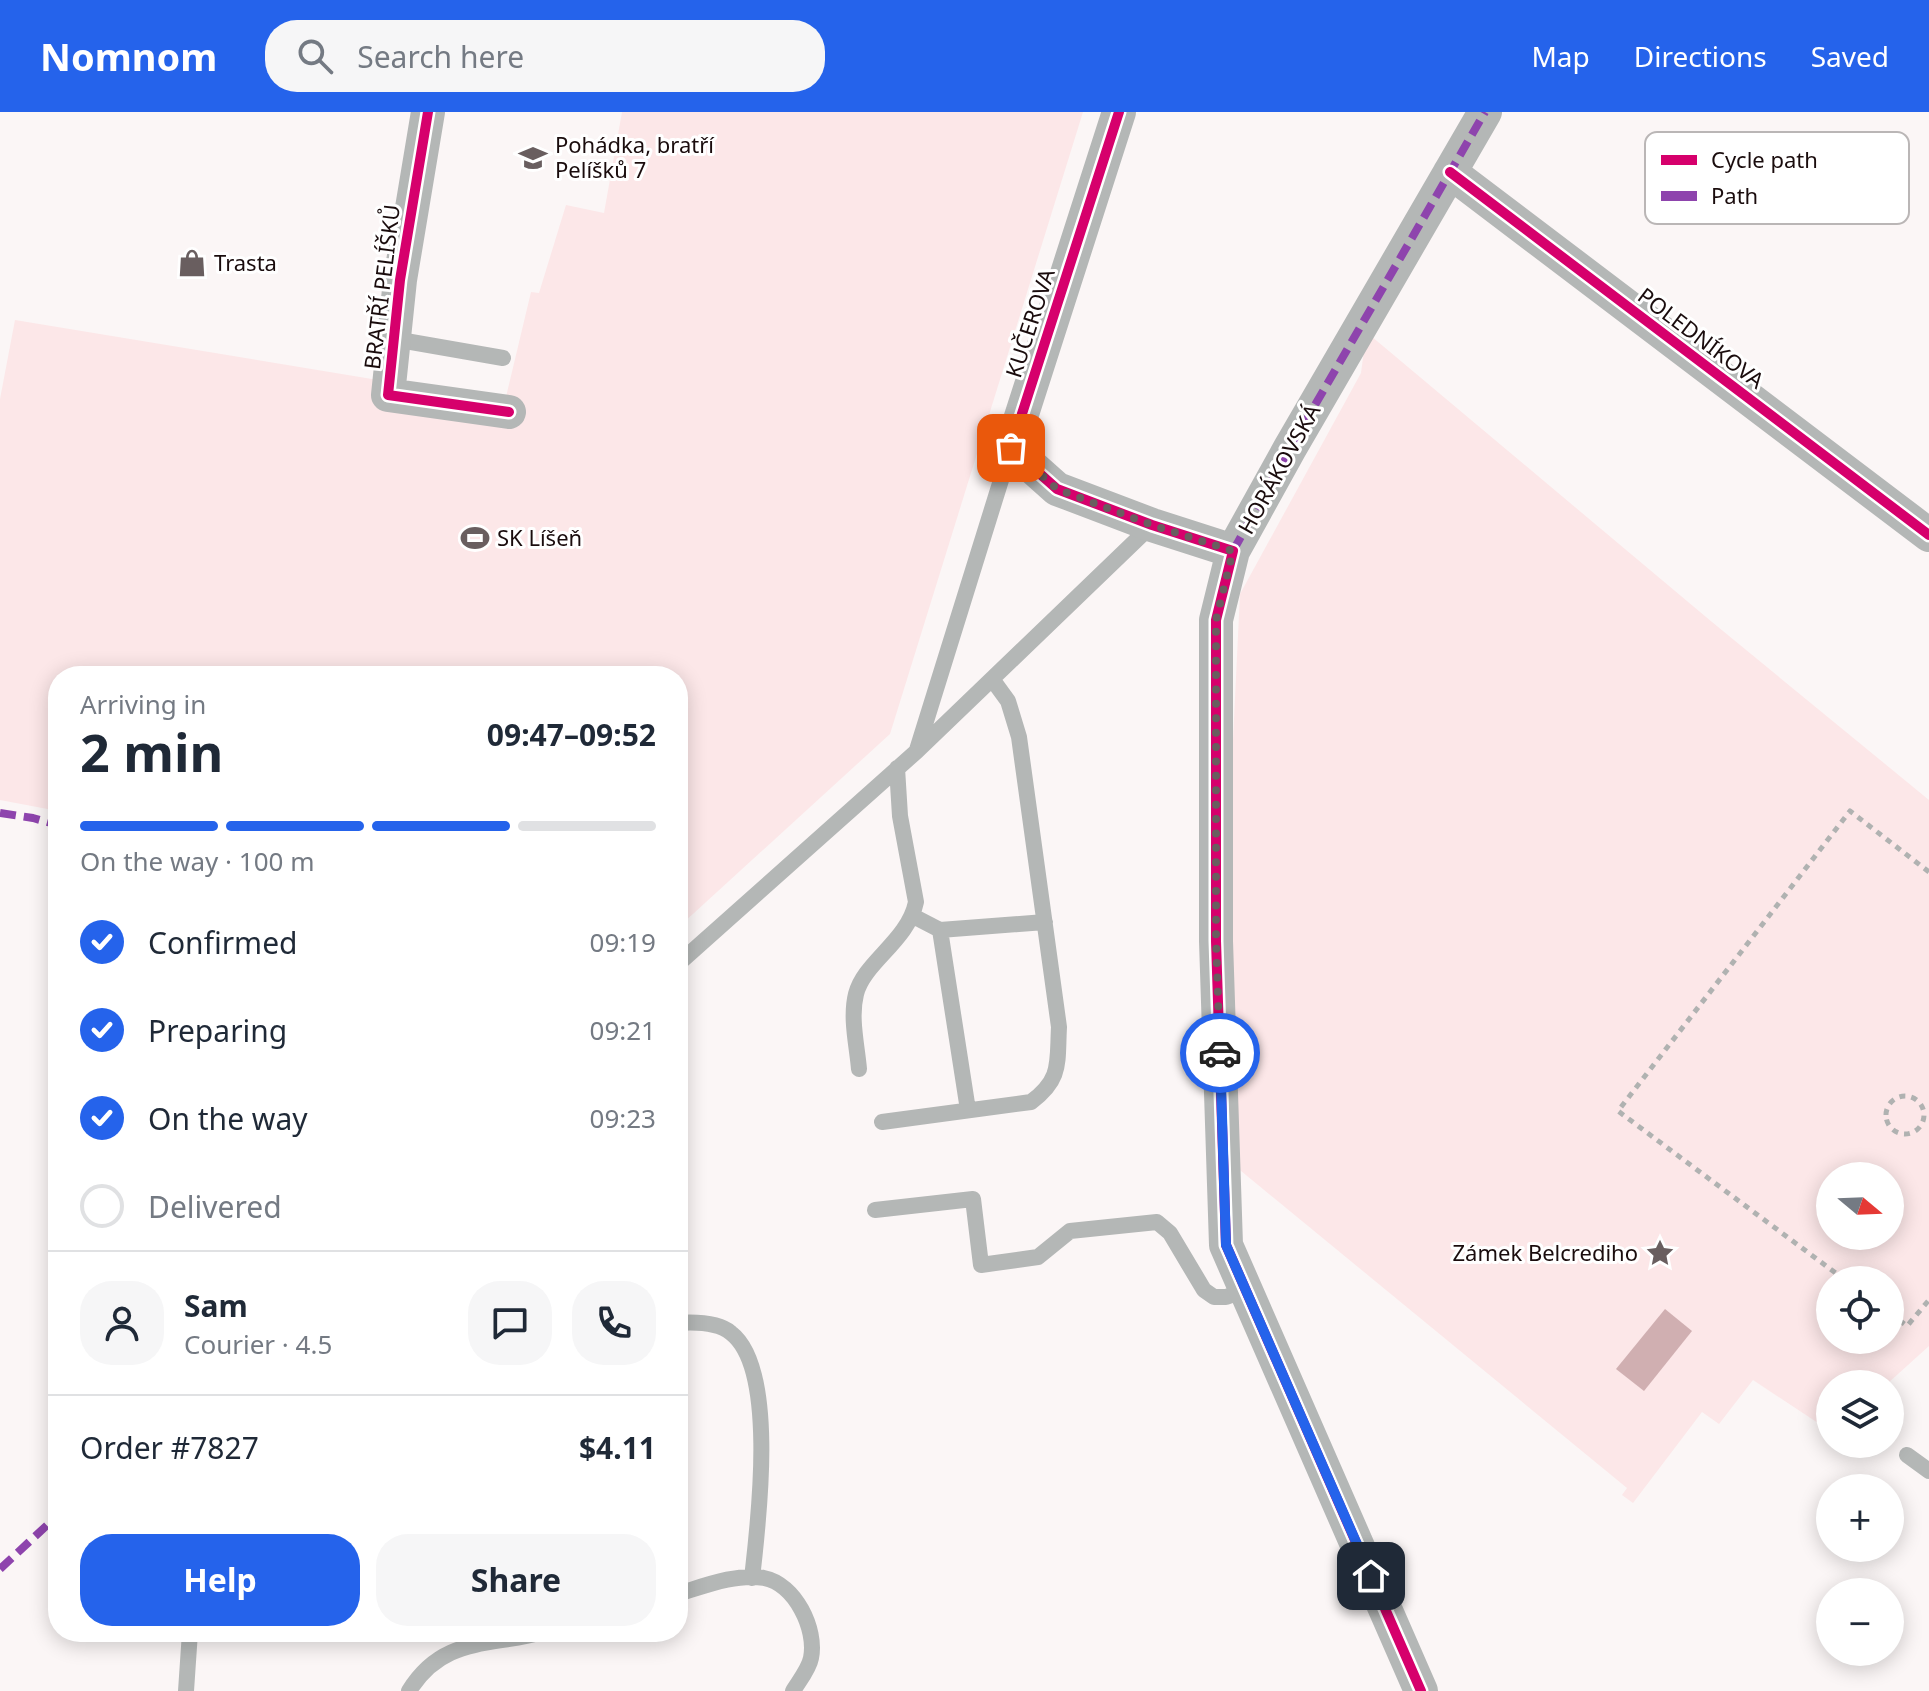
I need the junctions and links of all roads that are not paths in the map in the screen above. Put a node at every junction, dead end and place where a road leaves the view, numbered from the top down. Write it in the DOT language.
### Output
graph roads {
  1 [pos="428,112"];
  2 [pos="1119,112"];
  3 [pos="1485,112"];
  4 [pos="1450,172"];
  5 [pos="394,339"];
  6 [pos="503,358"];
  7 [pos="509,412"];
  8 [pos="1011,448"];
  9 [pos="1152,525"];
  10 [pos="1929,535"];
  11 [pos="1233,551"];
  12 [pos="992,679"];
  13 [pos="917,751"];
  14 [pos="897,768"];
  15 [pos="913,916"];
  16 [pos="1045,922"];
  17 [pos="940,930"];
  18 [pos="688,955"];
  19 [pos="859,1069"];
  20 [pos="968,1110"];
  21 [pos="882,1122"];
  22 [pos="875,1210"];
  23 [pos="1246,1290"];
  24 [pos="688,1324"];
  25 [pos="1907,1455"];
  26 [pos="1929,1471"];
  27 [pos="752,1578"];
  28 [pos="688,1592"];
  29 [pos="189,1642"];
  30 [pos="468,1642"];
  31 [pos="186,1691"];
  32 [pos="409,1691"];
  33 [pos="793,1691"];
  34 [pos="1421,1691"];
  1 -- 5 [label="street, BRATŘÍ PELÍŠKŮ"];
  2 -- 8 [label="street, KUČEROVA"];
  3 -- 4 [label="street, HORÁKOVSKÁ"];
  4 -- 10 [label="street, POLEDNÍKOVA"];
  4 -- 11 [label="street, HORÁKOVSKÁ"];
  5 -- 6 [label="lane"];
  5 -- 7 [label="street, BRATŘÍ PELÍŠKŮ"];
  8 -- 9 [label="street"];
  8 -- 13 [label="lane"];
  9 -- 11 [label="street"];
  9 -- 12 [label="lane"];
  11 -- 23 [label="street, HORÁKOVSKÁ"];
  12 -- 13 [label="lane"];
  12 -- 16 [label="lane"];
  13 -- 14 [label="lane"];
  14 -- 15 [label="lane"];
  14 -- 18 [label="lane"];
  15 -- 17 [label="lane"];
  15 -- 19 [label="lane"];
  16 -- 17 [label="lane"];
  16 -- 20 [label="lane"];
  17 -- 20 [label="lane"];
  20 -- 21 [label="lane"];
  22 -- 23 [label="lane"];
  23 -- 34 [label="street, HORÁKOVSKÁ"];
  24 -- 27 [label="lane"];
  25 -- 26 [label="lane"];
  27 -- 28 [label="lane"];
  27 -- 33 [label="lane"];
  29 -- 31 [label="lane"];
  30 -- 32 [label="lane"];
}
